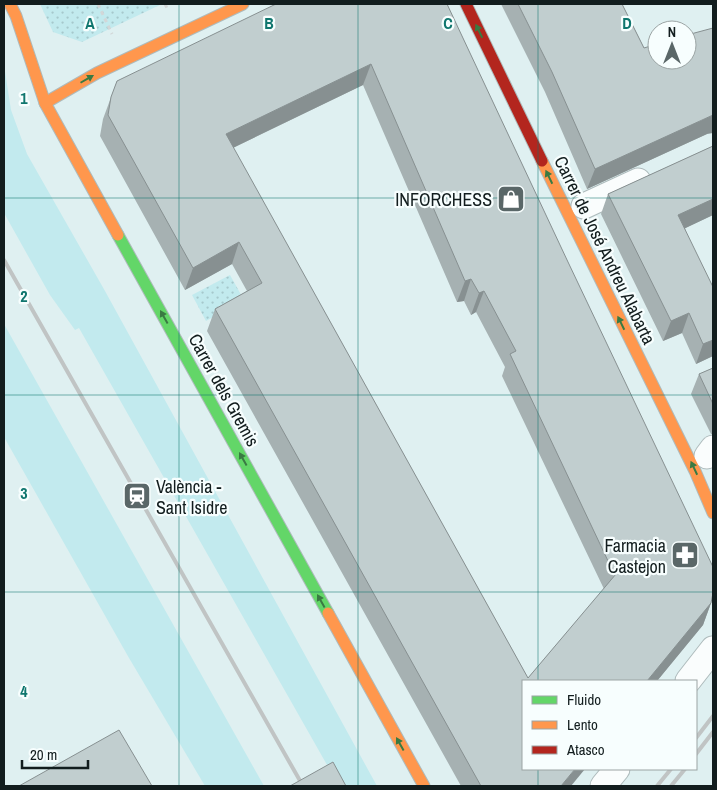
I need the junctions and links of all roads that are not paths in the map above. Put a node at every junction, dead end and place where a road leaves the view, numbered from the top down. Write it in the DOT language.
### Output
graph roads {
  1 [pos="10,4"];
  2 [pos="243,4"];
  3 [pos="466,4"];
  4 [pos="45,103"];
  5 [pos="662,171"];
  6 [pos="584,206"];
  7 [pos="713,513"];
  8 [pos="713,649"];
  9 [pos="689,680"];
  10 [pos="616,770"];
  11 [pos="424,786"];
  12 [pos="603,786"];
  1 -- 4 [label="street, Carrer dels Gremis"];
  4 -- 2 [label="street, one-way"];
  7 -- 3 [label="street, Carrer de José Andreu Alabarta, one-way"];
  11 -- 4 [label="street, Carrer dels Gremis, one-way"];
  5 -- 6 [label="street"];
  8 -- 9 [label="street"];
  10 -- 12 [label="street"];
}
